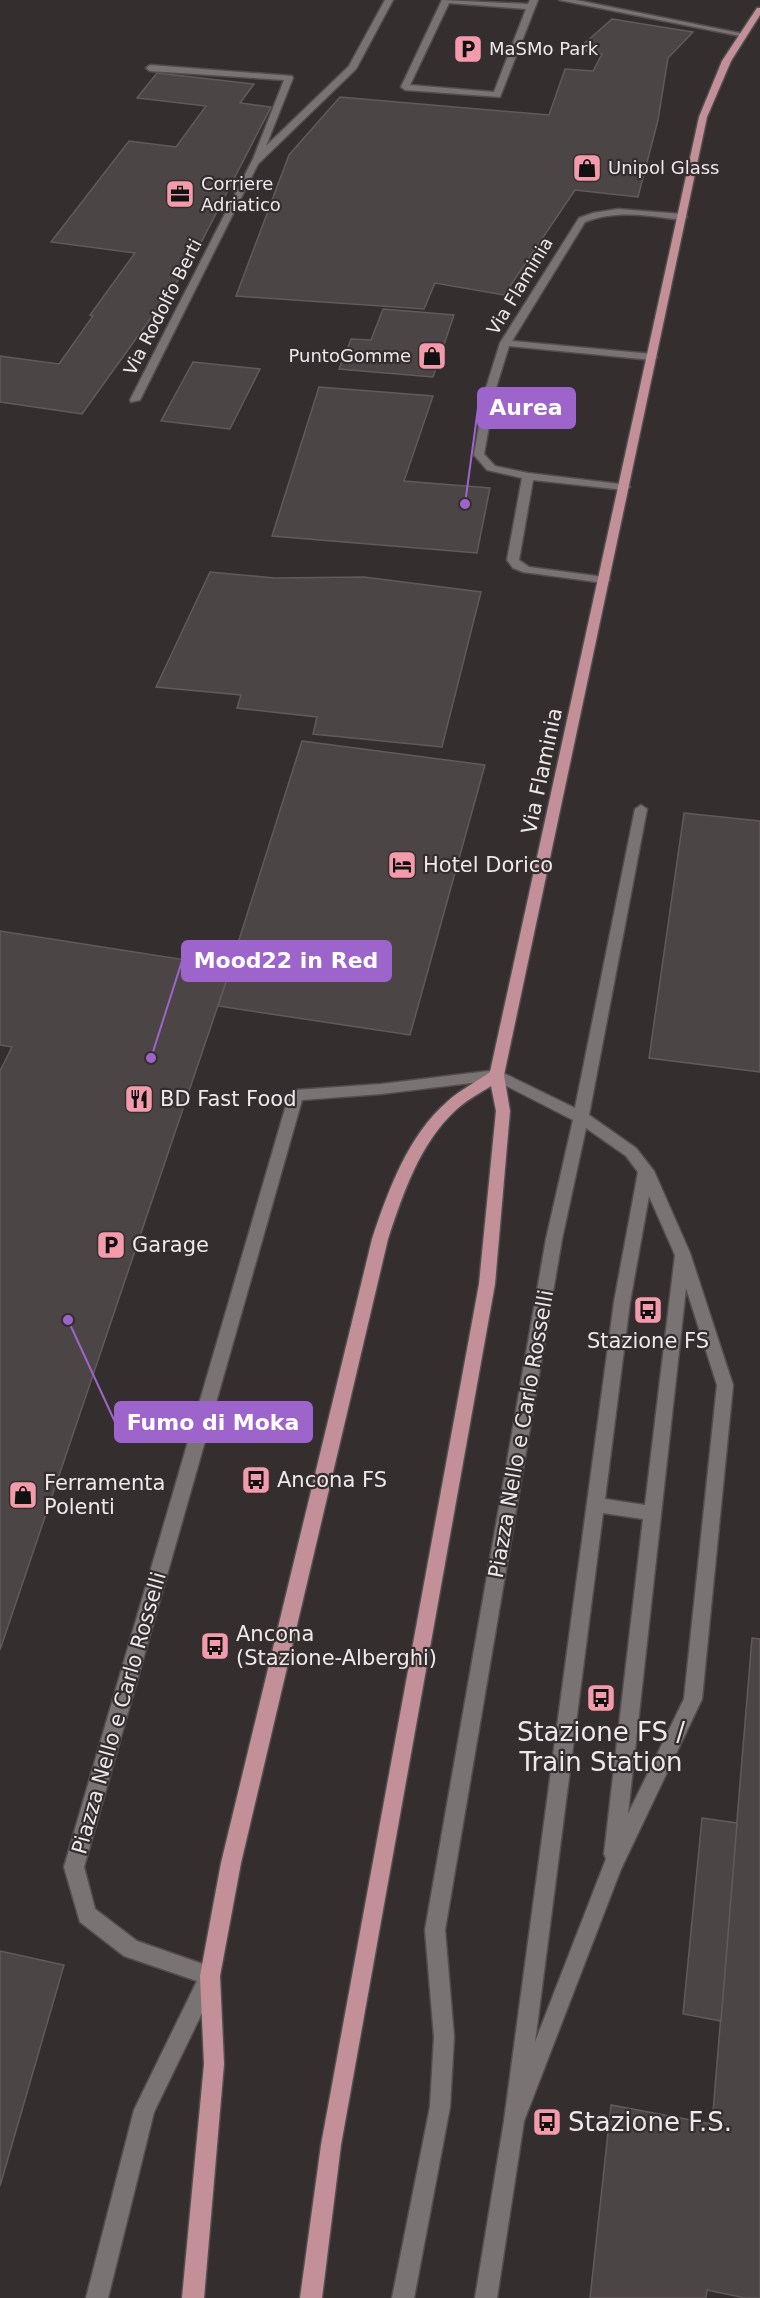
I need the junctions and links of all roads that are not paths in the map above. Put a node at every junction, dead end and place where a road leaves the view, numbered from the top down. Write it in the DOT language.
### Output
graph roads {
  1 [pos="389,0"];
  2 [pos="446,0"];
  3 [pos="563,0"];
  4 [pos="577,1"];
  5 [pos="533,3"];
  6 [pos="760,10"];
  7 [pos="740,34"];
  8 [pos="150,68"];
  9 [pos="254,163"];
  10 [pos="682,216"];
  11 [pos="505,343"];
  12 [pos="652,357"];
  13 [pos="135,400"];
  14 [pos="528,476"];
  15 [pos="624,487"];
  16 [pos="604,580"];
  17 [pos="640,809"];
  18 [pos="497,1075"];
  19 [pos="582,1118"];
  20 [pos="646,1171"];
  21 [pos="682,1253"];
  22 [pos="596,1505"];
  23 [pos="653,1513"];
  24 [pos="613,1866"];
  25 [pos="210,1976"];
  26 [pos="514,2121"];
  27 [pos="197,2251"];
  28 [pos="97,2298"];
  29 [pos="181,2298"];
  30 [pos="193,2298"];
  31 [pos="311,2298"];
  32 [pos="403,2298"];
  33 [pos="486,2298"];
  1 -- 9 [label="street, Via Rodolfo Berti"];
  2 -- 5 [label="street"];
  2 -- 5 [label="street"];
  3 -- 4 [label="street"];
  4 -- 7 [label="street"];
  6 -- 7 [label="main road, Via Flaminia"];
  7 -- 10 [label="main road, Via Flaminia"];
  8 -- 9 [label="street"];
  9 -- 13 [label="street, Via Rodolfo Berti"];
  10 -- 11 [label="street, Via Flaminia"];
  10 -- 12 [label="main road, Via Flaminia"];
  11 -- 12 [label="street"];
  11 -- 14 [label="street, Via Flaminia"];
  12 -- 15 [label="main road, Via Flaminia"];
  14 -- 15 [label="street, Via Flaminia"];
  14 -- 16 [label="street"];
  15 -- 16 [label="main road, Via Flaminia"];
  16 -- 18 [label="main road, Via Flaminia"];
  17 -- 19 [label="street, Piazza Nello e Carlo Rosselli"];
  18 -- 19 [label="street"];
  18 -- 25 [label="main road"];
  18 -- 25 [label="street, Piazza Nello e Carlo Rosselli"];
  18 -- 31 [label="main road"];
  19 -- 20 [label="street"];
  19 -- 32 [label="street, Piazza Nello e Carlo Rosselli"];
  20 -- 21 [label="street"];
  20 -- 22 [label="street"];
  21 -- 23 [label="street"];
  21 -- 24 [label="street"];
  22 -- 23 [label="street"];
  22 -- 26 [label="street"];
  23 -- 24 [label="street"];
  24 -- 26 [label="street"];
  25 -- 27 [label="main road"];
  25 -- 28 [label="street"];
  26 -- 33 [label="street"];
  27 -- 29 [label="street"];
  27 -- 30 [label="main road"];
}
